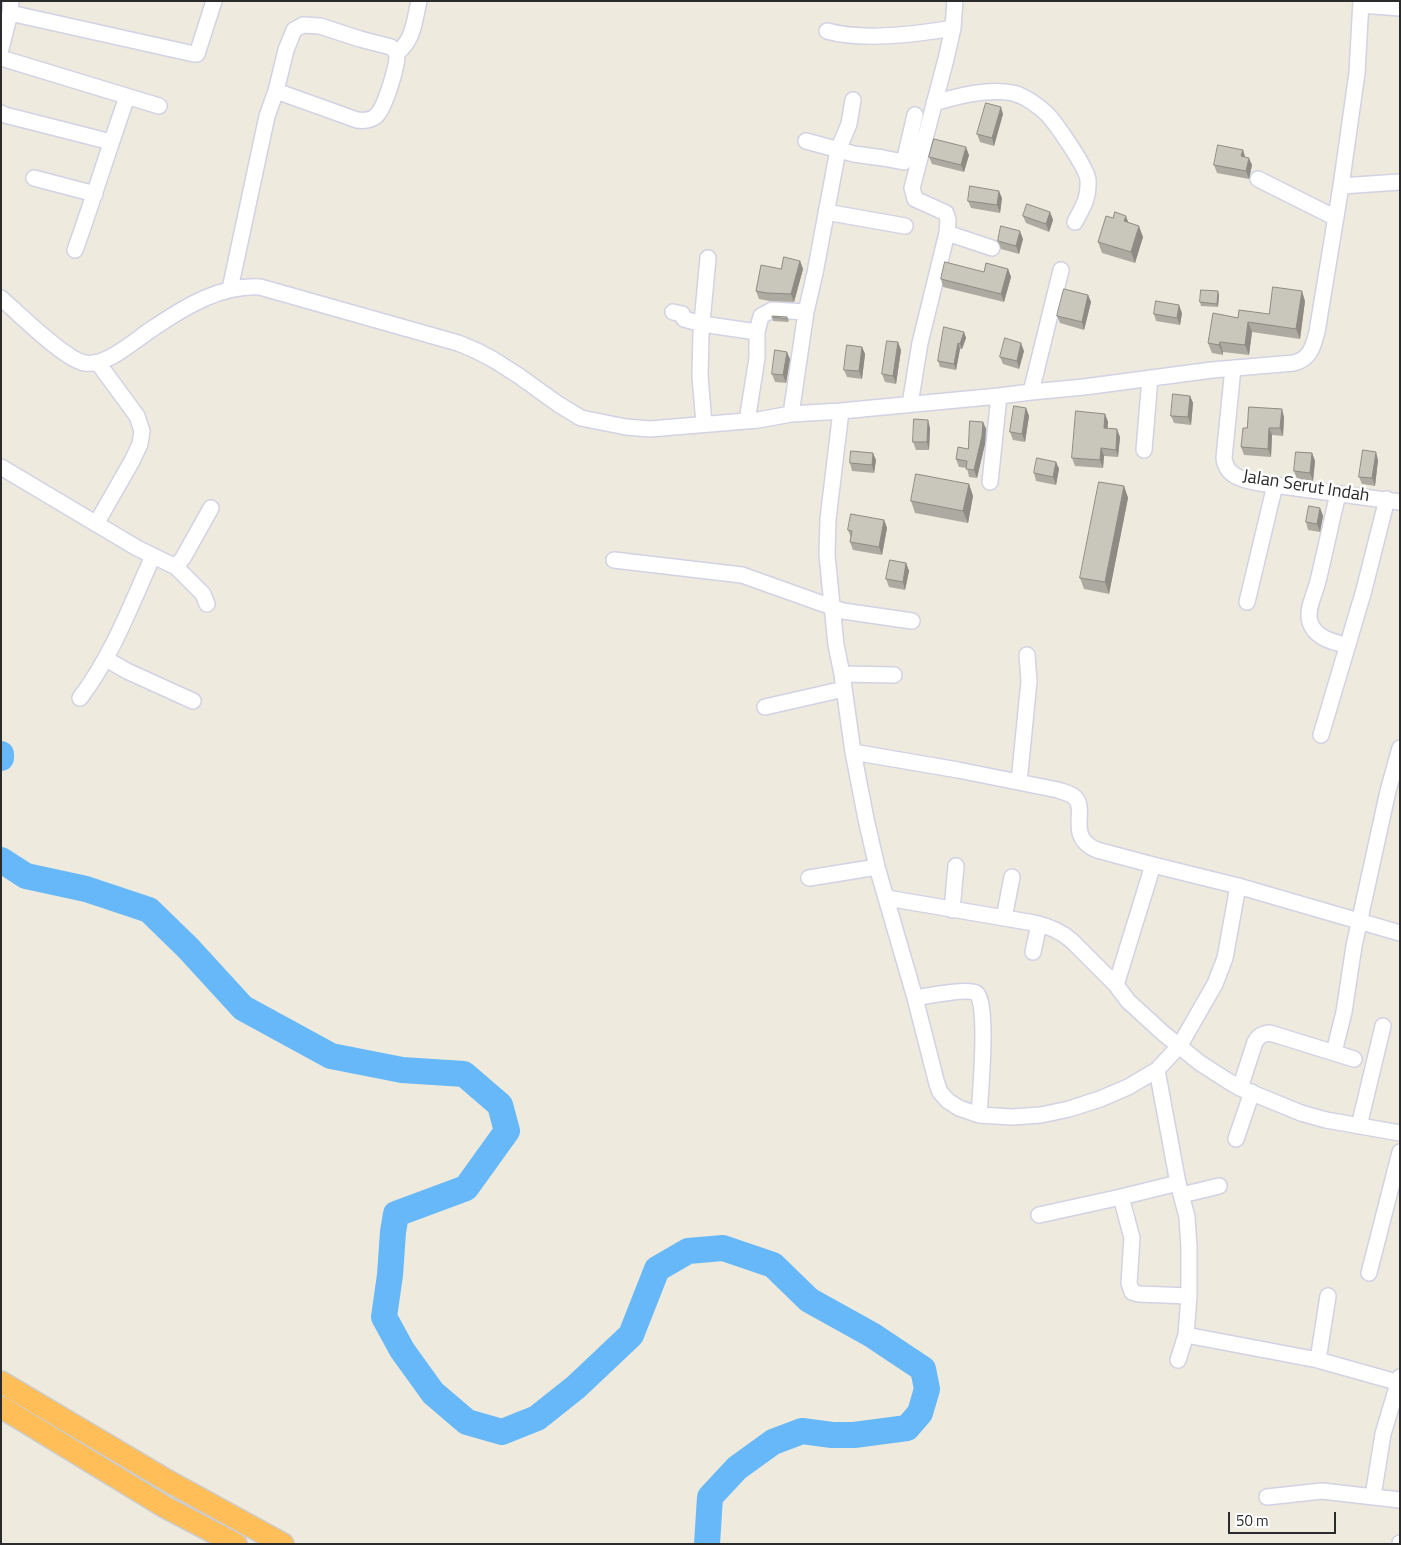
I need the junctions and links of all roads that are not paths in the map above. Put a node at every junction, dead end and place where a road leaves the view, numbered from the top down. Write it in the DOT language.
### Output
graph roads {
  1 [pos="214,1"];
  2 [pos="419,1"];
  3 [pos="955,1"];
  4 [pos="1361,3"];
  5 [pos="10,7"];
  6 [pos="1400,8"];
  7 [pos="953,28"];
  8 [pos="828,31"];
  9 [pos="1,49"];
  10 [pos="396,52"];
  11 [pos="1,58"];
  12 [pos="128,97"];
  13 [pos="853,100"];
  14 [pos="934,103"];
  15 [pos="271,104"];
  16 [pos="159,106"];
  17 [pos="1,113"];
  18 [pos="915,115"];
  19 [pos="806,141"];
  20 [pos="111,142"];
  21 [pos="838,150"];
  22 [pos="34,178"];
  23 [pos="1258,179"];
  24 [pos="1400,182"];
  25 [pos="1341,186"];
  26 [pos="95,194"];
  27 [pos="826,212"];
  28 [pos="1336,218"];
  29 [pos="1075,222"];
  30 [pos="905,226"];
  31 [pos="946,233"];
  32 [pos="992,248"];
  33 [pos="75,250"];
  34 [pos="708,258"];
  35 [pos="1062,270"];
  36 [pos="230,290"];
  37 [pos="1,298"];
  38 [pos="673,312"];
  39 [pos="806,312"];
  40 [pos="702,324"];
  41 [pos="757,332"];
  42 [pos="98,363"];
  43 [pos="1233,368"];
  44 [pos="1150,378"];
  45 [pos="1031,392"];
  46 [pos="999,396"];
  47 [pos="910,404"];
  48 [pos="840,411"];
  49 [pos="791,414"];
  50 [pos="747,421"];
  51 [pos="704,424"];
  52 [pos="1144,450"];
  53 [pos="1,467"];
  54 [pos="990,482"];
  55 [pos="1275,485"];
  56 [pos="1338,494"];
  57 [pos="1393,500"];
  58 [pos="210,508"];
  59 [pos="96,524"];
  60 [pos="153,556"];
  61 [pos="614,560"];
  62 [pos="176,567"];
  63 [pos="1247,602"];
  64 [pos="206,604"];
  65 [pos="832,606"];
  66 [pos="912,622"];
  67 [pos="1348,645"];
  68 [pos="1027,654"];
  69 [pos="106,659"];
  70 [pos="894,675"];
  71 [pos="843,681"];
  72 [pos="80,698"];
  73 [pos="193,700"];
  74 [pos="765,707"];
  75 [pos="1321,735"];
  76 [pos="1400,748"];
  77 [pos="853,752"];
  78 [pos="1019,782"];
  79 [pos="1152,865"];
  80 [pos="956,866"];
  81 [pos="877,867"];
  82 [pos="1012,877"];
  83 [pos="809,878"];
  84 [pos="1238,886"];
  85 [pos="887,898"];
  86 [pos="952,910"];
  87 [pos="1004,918"];
  88 [pos="1360,922"];
  89 [pos="1039,924"];
  90 [pos="1400,933"];
  91 [pos="1032,952"];
  92 [pos="1116,985"];
  93 [pos="915,998"];
  94 [pos="1383,1026"];
  95 [pos="1180,1045"];
  96 [pos="1334,1052"];
  97 [pos="1354,1059"];
  98 [pos="1157,1070"];
  99 [pos="1246,1090"];
  100 [pos="979,1115"];
  101 [pos="1359,1126"];
  102 [pos="1400,1133"];
  103 [pos="1236,1139"];
  104 [pos="1400,1152"];
  105 [pos="1218,1186"];
  106 [pos="1180,1189"];
  107 [pos="1121,1197"];
  108 [pos="1039,1215"];
  109 [pos="1369,1273"];
  110 [pos="1189,1296"];
  111 [pos="1328,1296"];
  112 [pos="1186,1335"];
  113 [pos="1178,1360"];
  114 [pos="1318,1360"];
  115 [pos="1399,1381"];
  116 [pos="1,1382"];
  117 [pos="1,1408"];
  118 [pos="1373,1496"];
  119 [pos="1267,1497"];
  120 [pos="1400,1500"];
  121 [pos="236,1544"];
  122 [pos="283,1544"];
  1 -- 5 [label="street"];
  2 -- 10 [label="street"];
  3 -- 7 [label="street"];
  4 -- 6 [label="street"];
  4 -- 25 [label="street"];
  5 -- 9 [label="street"];
  7 -- 8 [label="street"];
  7 -- 14 [label="street"];
  10 -- 15 [label="street"];
  10 -- 15 [label="street"];
  11 -- 12 [label="street"];
  12 -- 16 [label="street"];
  12 -- 20 [label="street"];
  13 -- 21 [label="street"];
  14 -- 29 [label="street"];
  14 -- 31 [label="street"];
  15 -- 36 [label="street"];
  17 -- 20 [label="street"];
  18 -- 21 [label="street"];
  19 -- 21 [label="street"];
  20 -- 26 [label="street"];
  21 -- 27 [label="street"];
  22 -- 26 [label="street"];
  23 -- 28 [label="street"];
  24 -- 25 [label="street"];
  25 -- 28 [label="street"];
  26 -- 33 [label="street"];
  27 -- 30 [label="street"];
  27 -- 39 [label="street"];
  28 -- 43 [label="street"];
  31 -- 32 [label="street"];
  31 -- 47 [label="street"];
  34 -- 40 [label="street"];
  35 -- 45 [label="street"];
  36 -- 42 [label="street"];
  36 -- 51 [label="street"];
  37 -- 42 [label="street"];
  38 -- 40 [label="street"];
  39 -- 41 [label="street"];
  39 -- 49 [label="street"];
  40 -- 41 [label="street"];
  40 -- 51 [label="street"];
  41 -- 50 [label="street"];
  42 -- 59 [label="street"];
  43 -- 44 [label="street"];
  43 -- 55 [label="street, Jalan Serut Indah"];
  44 -- 45 [label="street"];
  44 -- 52 [label="street"];
  45 -- 46 [label="street"];
  46 -- 47 [label="street"];
  46 -- 54 [label="street"];
  47 -- 48 [label="street"];
  48 -- 49 [label="street"];
  48 -- 65 [label="street"];
  49 -- 50 [label="street"];
  50 -- 51 [label="street"];
  53 -- 59 [label="street"];
  55 -- 56 [label="street, Jalan Serut Indah"];
  55 -- 63 [label="street"];
  56 -- 57 [label="street, Jalan Serut Indah"];
  56 -- 67 [label="street"];
  57 -- 67 [label="street"];
  58 -- 62 [label="street"];
  59 -- 60 [label="street"];
  60 -- 62 [label="street"];
  60 -- 69 [label="street"];
  61 -- 65 [label="street"];
  62 -- 64 [label="street"];
  65 -- 66 [label="street"];
  65 -- 71 [label="street"];
  67 -- 75 [label="street"];
  68 -- 78 [label="street"];
  69 -- 72 [label="street"];
  69 -- 73 [label="street"];
  70 -- 71 [label="street"];
  71 -- 74 [label="street"];
  71 -- 77 [label="street"];
  76 -- 88 [label="street"];
  77 -- 78 [label="street"];
  77 -- 81 [label="street"];
  78 -- 79 [label="street"];
  79 -- 84 [label="street"];
  79 -- 92 [label="street"];
  80 -- 86 [label="street"];
  81 -- 83 [label="street"];
  81 -- 85 [label="street"];
  82 -- 87 [label="street"];
  84 -- 88 [label="street"];
  84 -- 95 [label="street"];
  85 -- 86 [label="street"];
  85 -- 93 [label="street"];
  86 -- 87 [label="street"];
  87 -- 89 [label="street"];
  88 -- 90 [label="street"];
  88 -- 96 [label="street"];
  89 -- 91 [label="street"];
  89 -- 92 [label="street"];
  92 -- 95 [label="street"];
  93 -- 100 [label="street"];
  93 -- 100 [label="street"];
  94 -- 101 [label="street"];
  95 -- 98 [label="street"];
  95 -- 99 [label="street"];
  96 -- 97 [label="street"];
  96 -- 99 [label="street"];
  98 -- 100 [label="street"];
  98 -- 106 [label="street"];
  99 -- 101 [label="street"];
  99 -- 103 [label="street"];
  101 -- 102 [label="street"];
  104 -- 109 [label="street"];
  105 -- 106 [label="street"];
  106 -- 107 [label="street"];
  106 -- 110 [label="street"];
  107 -- 108 [label="street"];
  107 -- 110 [label="street"];
  110 -- 112 [label="street"];
  111 -- 114 [label="street"];
  112 -- 113 [label="street"];
  112 -- 114 [label="street"];
  114 -- 115 [label="street"];
  115 -- 118 [label="street"];
  116 -- 122 [label="highway"];
  117 -- 121 [label="highway"];
  118 -- 119 [label="street"];
  118 -- 120 [label="street"];
}
